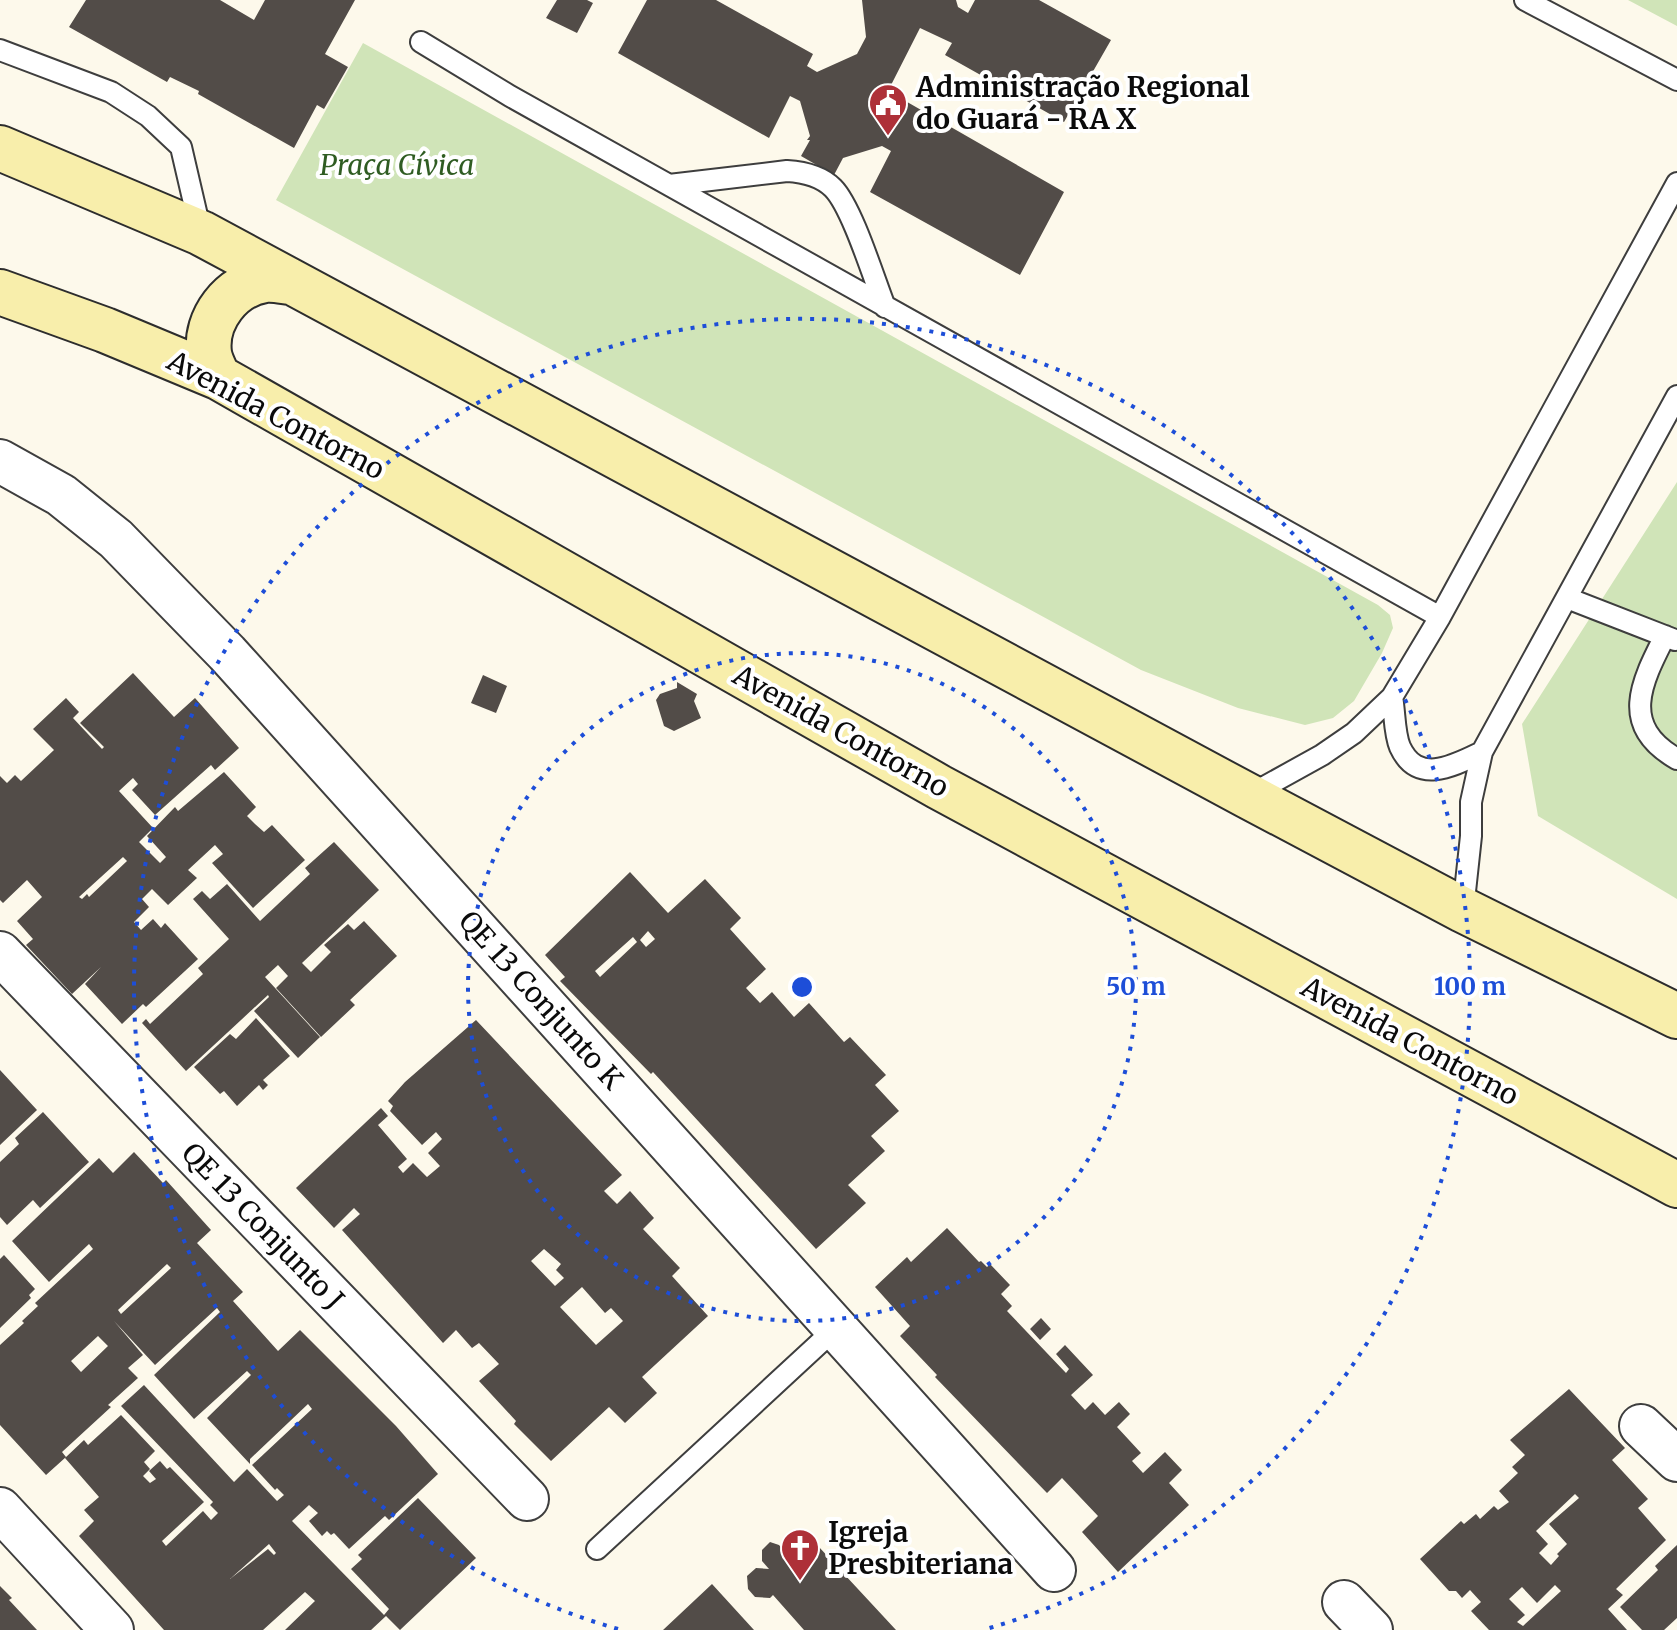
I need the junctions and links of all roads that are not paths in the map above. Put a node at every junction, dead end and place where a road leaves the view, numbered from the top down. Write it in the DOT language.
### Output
graph roads {
  1 [pos="1525,0"];
  2 [pos="421,42"];
  3 [pos="0,50"];
  4 [pos="1677,80"];
  5 [pos="0,148"];
  6 [pos="1677,183"];
  7 [pos="669,185"];
  8 [pos="201,233"];
  9 [pos="290,282"];
  10 [pos="0,292"];
  11 [pos="885,307"];
  12 [pos="218,377"];
  13 [pos="1677,396"];
  14 [pos="0,461"];
  15 [pos="1567,598"];
  16 [pos="1440,617"];
  17 [pos="1671,639"];
  18 [pos="1392,697"];
  19 [pos="1482,752"];
  20 [pos="1677,759"];
  21 [pos="1248,796"];
  22 [pos="1463,910"];
  23 [pos="0,953"];
  24 [pos="1677,1016"];
  25 [pos="1677,1185"];
  26 [pos="836,1328"];
  27 [pos="1641,1426"];
  28 [pos="1677,1460"];
  29 [pos="527,1499"];
  30 [pos="0,1509"];
  31 [pos="597,1549"];
  32 [pos="1054,1570"];
  33 [pos="112,1630"];
  1 -- 4 [label="lane"];
  2 -- 7 [label="lane"];
  3 -- 8 [label="lane"];
  5 -- 8 [label="main road"];
  6 -- 16 [label="lane"];
  7 -- 11 [label="lane"];
  7 -- 11 [label="lane"];
  8 -- 9 [label="main road"];
  9 -- 12 [label="main road"];
  9 -- 21 [label="main road"];
  10 -- 12 [label="main road, Avenida Contorno"];
  11 -- 16 [label="lane"];
  12 -- 25 [label="main road, Avenida Contorno"];
  13 -- 15 [label="lane"];
  14 -- 26 [label="street, QE 13 Conjunto K"];
  15 -- 17 [label="lane"];
  15 -- 19 [label="lane"];
  16 -- 18 [label="lane"];
  17 -- 20 [label="lane"];
  18 -- 19 [label="lane"];
  18 -- 21 [label="lane"];
  19 -- 22 [label="lane"];
  21 -- 22 [label="main road"];
  22 -- 24 [label="main road"];
  23 -- 29 [label="street, QE 13 Conjunto J"];
  26 -- 31 [label="lane"];
  26 -- 32 [label="street, QE 13 Conjunto K"];
  27 -- 28 [label="street"];
  30 -- 33 [label="street"];
}
